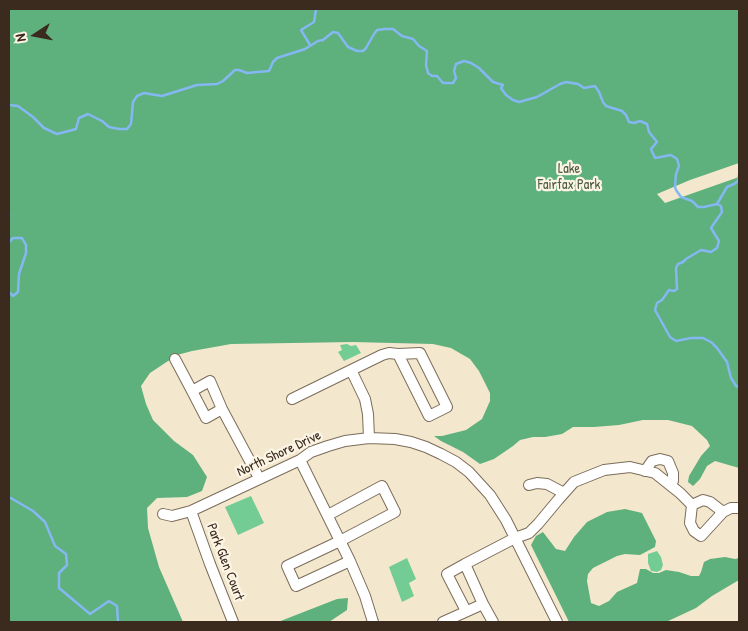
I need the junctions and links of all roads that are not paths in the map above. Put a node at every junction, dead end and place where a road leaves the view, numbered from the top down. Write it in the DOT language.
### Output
graph roads {
  1 [pos="398,354"];
  2 [pos="175,359"];
  3 [pos="351,370"];
  4 [pos="192,391"];
  5 [pos="292,399"];
  6 [pos="222,409"];
  7 [pos="369,438"];
  8 [pos="300,460"];
  9 [pos="645,470"];
  10 [pos="259,478"];
  11 [pos="529,485"];
  12 [pos="670,485"];
  13 [pos="564,493"];
  14 [pos="692,505"];
  15 [pos="739,508"];
  16 [pos="191,511"];
  17 [pos="723,512"];
  18 [pos="163,514"];
  19 [pos="328,515"];
  20 [pos="515,538"];
  21 [pos="340,541"];
  22 [pos="350,561"];
  23 [pos="465,564"];
  24 [pos="483,604"];
  25 [pos="466,611"];
  26 [pos="233,622"];
  27 [pos="373,622"];
  28 [pos="443,622"];
  29 [pos="493,622"];
  30 [pos="557,622"];
  1 -- 1 [label="street"];
  1 -- 3 [label="street"];
  2 -- 4 [label="street"];
  3 -- 5 [label="street"];
  3 -- 7 [label="street"];
  4 -- 6 [label="street"];
  4 -- 6 [label="street"];
  6 -- 10 [label="street"];
  7 -- 8 [label="street, North Shore Drive"];
  7 -- 20 [label="street, North Shore Drive"];
  8 -- 10 [label="street, North Shore Drive"];
  8 -- 19 [label="street"];
  9 -- 12 [label="street"];
  9 -- 12 [label="street"];
  9 -- 13 [label="street"];
  10 -- 16 [label="street, North Shore Drive"];
  11 -- 13 [label="street"];
  12 -- 14 [label="street"];
  13 -- 20 [label="street"];
  14 -- 17 [label="street"];
  14 -- 17 [label="street"];
  15 -- 17 [label="street"];
  16 -- 18 [label="street, North Shore Drive"];
  16 -- 26 [label="street, Park Glen Court"];
  19 -- 21 [label="street"];
  19 -- 21 [label="street"];
  20 -- 23 [label="street"];
  20 -- 30 [label="street, North Shore Drive"];
  21 -- 22 [label="street"];
  21 -- 22 [label="street"];
  22 -- 27 [label="street"];
  23 -- 24 [label="street"];
  23 -- 25 [label="street"];
  24 -- 25 [label="street"];
  24 -- 29 [label="street"];
  25 -- 28 [label="street"];
}
